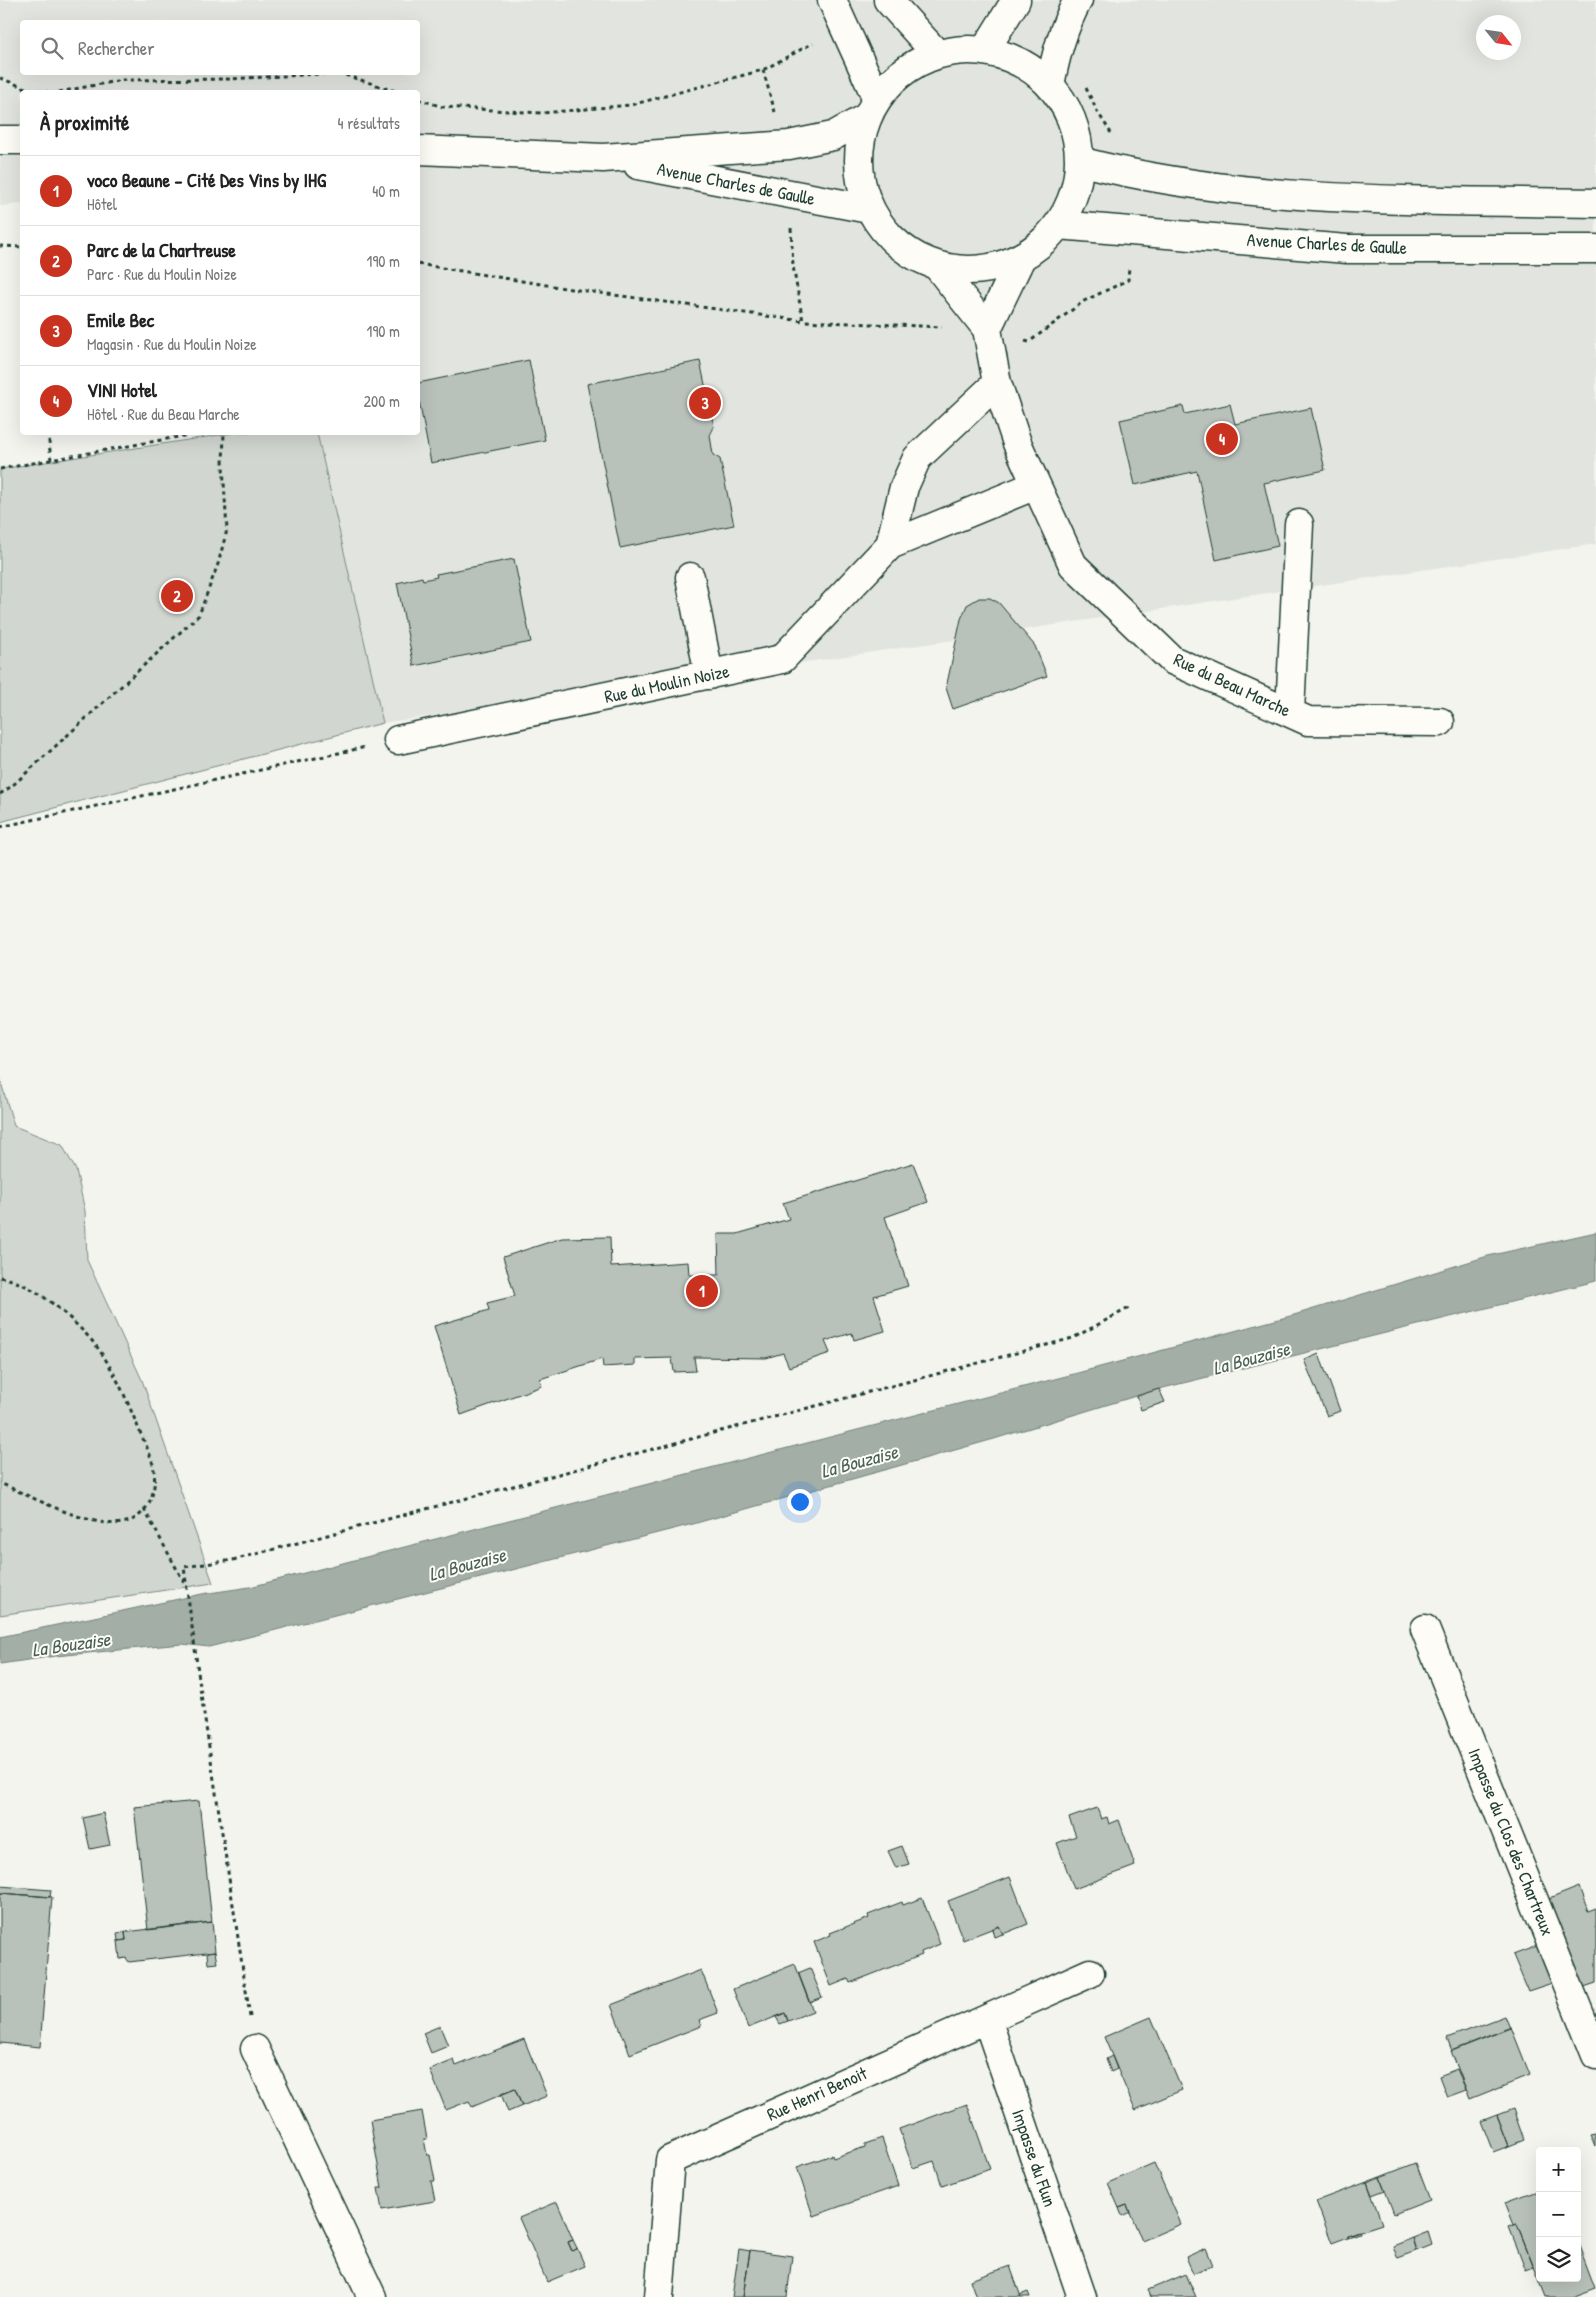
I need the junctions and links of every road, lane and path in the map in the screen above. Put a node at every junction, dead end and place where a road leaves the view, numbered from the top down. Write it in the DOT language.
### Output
graph roads {
  1 [pos="832,0"];
  2 [pos="888,0"];
  3 [pos="1016,0"];
  4 [pos="1078,0"];
  5 [pos="844,26"];
  6 [pos="984,50"];
  7 [pos="937,54"];
  8 [pos="291,75"];
  9 [pos="348,75"];
  10 [pos="0,78"];
  11 [pos="1086,81"];
  12 [pos="1050,85"];
  13 [pos="36,90"];
  14 [pos="70,90"];
  15 [pos="392,90"];
  16 [pos="420,100"];
  17 [pos="872,108"];
  18 [pos="1112,135"];
  19 [pos="0,140"];
  20 [pos="20,140"];
  21 [pos="420,150"];
  22 [pos="603,158"];
  23 [pos="1079,161"];
  24 [pos="1596,204"];
  25 [pos="869,209"];
  26 [pos="1058,225"];
  27 [pos="0,246"];
  28 [pos="20,247"];
  29 [pos="1596,249"];
  30 [pos="1021,258"];
  31 [pos="420,264"];
  32 [pos="938,267"];
  33 [pos="1128,280"];
  34 [pos="987,329"];
  35 [pos="997,383"];
  36 [pos="48,435"];
  37 [pos="189,435"];
  38 [pos="224,435"];
  39 [pos="51,460"];
  40 [pos="0,469"];
  41 [pos="1036,485"];
  42 [pos="1299,524"];
  43 [pos="890,545"];
  44 [pos="690,577"];
  45 [pos="709,675"];
  46 [pos="1290,712"];
  47 [pos="1440,722"];
  48 [pos="398,740"];
  49 [pos="0,794"];
  50 [pos="0,826"];
  51 [pos="0,1277"];
  52 [pos="1129,1308"];
  53 [pos="0,1483"];
  54 [pos="144,1510"];
  55 [pos="188,1590"];
  56 [pos="1425,1629"];
  57 [pos="1090,1973"];
  58 [pos="987,2019"];
  59 [pos="255,2049"];
  60 [pos="1596,2055"];
  61 [pos="372,2297"];
  62 [pos="660,2297"];
  63 [pos="1082,2297"];
  1 -- 5 [label="street"];
  2 -- 7 [label="street"];
  3 -- 6 [label="street"];
  4 -- 12 [label="street"];
  5 -- 16 [label="path"];
  5 -- 17 [label="street"];
  6 -- 7 [label="street, Avenue Charles de Gaulle"];
  6 -- 12 [label="street, Avenue Charles de Gaulle"];
  7 -- 17 [label="street, Avenue Charles de Gaulle"];
  8 -- 14 [label="path"];
  9 -- 15 [label="path"];
  10 -- 13 [label="path"];
  11 -- 18 [label="path"];
  12 -- 23 [label="street, Avenue Charles de Gaulle"];
  17 -- 22 [label="street, Avenue Charles de Gaulle"];
  17 -- 25 [label="street, Avenue Charles de Gaulle"];
  19 -- 20 [label="street"];
  21 -- 22 [label="street, Avenue Charles de Gaulle"];
  22 -- 25 [label="street, Avenue Charles de Gaulle"];
  23 -- 24 [label="street"];
  23 -- 26 [label="street, Avenue Charles de Gaulle"];
  25 -- 32 [label="street, Avenue Charles de Gaulle"];
  26 -- 29 [label="street, Avenue Charles de Gaulle"];
  26 -- 30 [label="street, Avenue Charles de Gaulle"];
  27 -- 28 [label="path"];
  30 -- 32 [label="street, Avenue Charles de Gaulle"];
  30 -- 34 [label="street"];
  31 -- 34 [label="path"];
  32 -- 34 [label="street"];
  33 -- 34 [label="path"];
  34 -- 35 [label="street"];
  35 -- 41 [label="street, Rue du Beau Marche"];
  35 -- 43 [label="street, Rue du Moulin Noize"];
  36 -- 39 [label="path"];
  37 -- 39 [label="path"];
  38 -- 49 [label="path"];
  39 -- 40 [label="path"];
  41 -- 43 [label="street, Rue du Moulin Noize"];
  41 -- 46 [label="street, Rue du Beau Marche"];
  42 -- 46 [label="street"];
  43 -- 45 [label="street, Rue du Moulin Noize"];
  44 -- 45 [label="street"];
  45 -- 48 [label="street, Rue du Moulin Noize"];
  46 -- 47 [label="street, Rue du Beau Marche"];
  48 -- 50 [label="path"];
  51 -- 54 [label="path"];
  52 -- 55 [label="path"];
  53 -- 54 [label="path"];
  54 -- 55 [label="path"];
  55 -- 59 [label="path"];
  56 -- 60 [label="street, Impasse du Clos des Chartreux"];
  57 -- 58 [label="street, Rue Henri Benoit"];
  58 -- 62 [label="street, Rue Henri Benoit"];
  58 -- 63 [label="street, Impasse du Flun"];
  59 -- 61 [label="street"];
}
